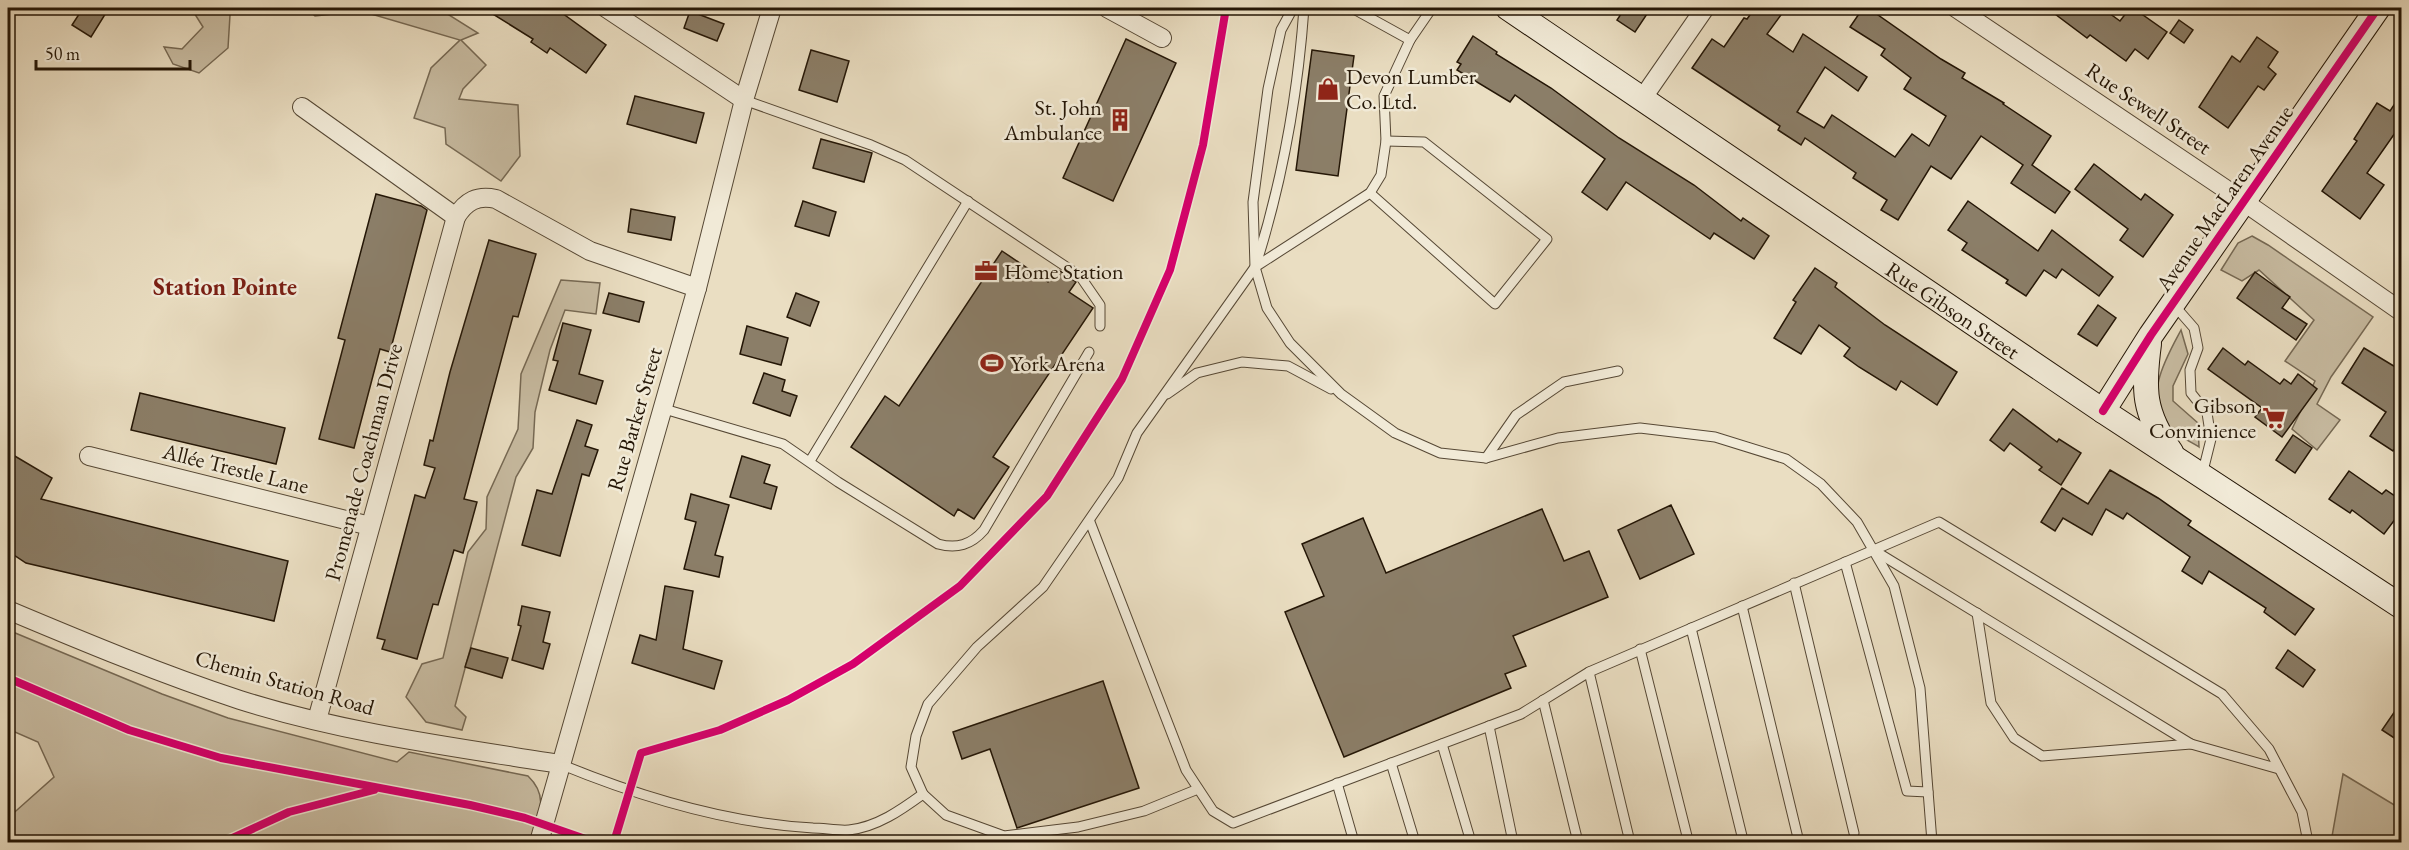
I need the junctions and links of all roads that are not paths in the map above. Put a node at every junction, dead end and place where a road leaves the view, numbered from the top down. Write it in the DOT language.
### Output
graph roads {
  1 [pos="606,8"];
  2 [pos="772,8"];
  3 [pos="1107,8"];
  4 [pos="1293,8"];
  5 [pos="1304,8"];
  6 [pos="1352,8"];
  7 [pos="1432,8"];
  8 [pos="1508,8"];
  9 [pos="1705,8"];
  10 [pos="1956,8"];
  11 [pos="2378,8"];
  12 [pos="1162,38"];
  13 [pos="1410,40"];
  14 [pos="1642,99"];
  15 [pos="744,100"];
  16 [pos="302,107"];
  17 [pos="1386,141"];
  18 [pos="1370,193"];
  19 [pos="968,201"];
  20 [pos="2242,201"];
  21 [pos="456,217"];
  22 [pos="1255,267"];
  23 [pos="697,288"];
  24 [pos="2173,303"];
  25 [pos="2402,312"];
  26 [pos="1100,326"];
  27 [pos="2151,335"];
  28 [pos="1089,352"];
  29 [pos="1618,371"];
  30 [pos="1341,394"];
  31 [pos="1161,399"];
  32 [pos="661,408"];
  33 [pos="2103,411"];
  34 [pos="89,456"];
  35 [pos="1486,458"];
  36 [pos="810,461"];
  37 [pos="2178,461"];
  38 [pos="2202,477"];
  39 [pos="1090,522"];
  40 [pos="370,526"];
  41 [pos="1873,550"];
  42 [pos="1845,561"];
  43 [pos="1794,583"];
  44 [pos="1742,606"];
  45 [pos="2402,607"];
  46 [pos="8,610"];
  47 [pos="1977,613"];
  48 [pos="1691,628"];
  49 [pos="1640,649"];
  50 [pos="1589,672"];
  51 [pos="1543,700"];
  52 [pos="317,720"];
  53 [pos="1489,726"];
  54 [pos="1442,744"];
  55 [pos="2191,744"];
  56 [pos="1391,763"];
  57 [pos="560,764"];
  58 [pos="2279,770"];
  59 [pos="1337,783"];
  60 [pos="1198,789"];
  61 [pos="1928,792"];
  62 [pos="923,794"];
  63 [pos="1854,833"];
  64 [pos="1742,836"];
  65 [pos="1688,840"];
  66 [pos="539,843"];
  67 [pos="1354,843"];
  68 [pos="1415,843"];
  69 [pos="1471,843"];
  70 [pos="1513,843"];
  71 [pos="1578,843"];
  72 [pos="1630,843"];
  73 [pos="1799,843"];
  74 [pos="1932,843"];
  75 [pos="2308,843"];
  1 -- 15 [label="street"];
  2 -- 15 [label="street, Rue Barker Street"];
  3 -- 12 [label="street"];
  4 -- 22 [label="lane"];
  5 -- 22 [label="lane"];
  6 -- 13 [label="lane"];
  7 -- 13 [label="lane"];
  8 -- 14 [label="main road, Rue Gibson Street"];
  9 -- 14 [label="street"];
  10 -- 20 [label="street, Rue Sewell Street"];
  11 -- 20 [label="main road, Avenue MacLaren Avenue"];
  13 -- 17 [label="lane"];
  14 -- 33 [label="main road, Rue Gibson Street"];
  15 -- 19 [label="lane"];
  15 -- 23 [label="street, Rue Barker Street"];
  16 -- 21 [label="street"];
  17 -- 18 [label="lane"];
  17 -- 18 [label="lane"];
  18 -- 22 [label="lane"];
  19 -- 26 [label="lane"];
  19 -- 36 [label="lane"];
  20 -- 24 [label="main road, Avenue MacLaren Avenue"];
  20 -- 25 [label="street, Rue Sewell Street"];
  21 -- 23 [label="street"];
  21 -- 40 [label="street, Promenade Coachman Drive"];
  22 -- 30 [label="lane"];
  22 -- 31 [label="lane"];
  23 -- 32 [label="street, Rue Barker Street"];
  24 -- 27 [label="main road, Avenue MacLaren Avenue"];
  24 -- 38 [label="lane"];
  27 -- 33 [label="main road, Avenue MacLaren Avenue"];
  27 -- 37 [label="main road"];
  28 -- 36 [label="lane"];
  29 -- 35 [label="lane"];
  30 -- 31 [label="lane"];
  30 -- 35 [label="lane"];
  31 -- 39 [label="lane"];
  32 -- 36 [label="lane"];
  32 -- 57 [label="street, Rue Barker Street"];
  33 -- 37 [label="main road, Rue Gibson Street"];
  34 -- 40 [label="street, Allée Trestle Lane"];
  35 -- 41 [label="lane"];
  37 -- 38 [label="main road, Rue Gibson Street"];
  38 -- 45 [label="main road, Rue Gibson Street"];
  39 -- 60 [label="lane"];
  39 -- 62 [label="lane"];
  40 -- 52 [label="street, Promenade Coachman Drive"];
  41 -- 42 [label="lane"];
  41 -- 47 [label="lane"];
  41 -- 58 [label="lane"];
  41 -- 61 [label="lane"];
  42 -- 43 [label="lane"];
  42 -- 61 [label="lane"];
  43 -- 44 [label="lane"];
  43 -- 63 [label="lane"];
  44 -- 48 [label="lane"];
  44 -- 73 [label="lane"];
  46 -- 52 [label="street, Chemin Station Road"];
  47 -- 55 [label="lane"];
  47 -- 55 [label="lane"];
  48 -- 49 [label="lane"];
  48 -- 64 [label="lane"];
  49 -- 50 [label="lane"];
  49 -- 65 [label="lane"];
  50 -- 51 [label="lane"];
  50 -- 72 [label="lane"];
  51 -- 53 [label="lane"];
  51 -- 71 [label="lane"];
  52 -- 57 [label="street, Chemin Station Road"];
  53 -- 54 [label="lane"];
  53 -- 70 [label="lane"];
  54 -- 56 [label="lane"];
  54 -- 69 [label="lane"];
  55 -- 58 [label="lane"];
  56 -- 59 [label="lane"];
  56 -- 68 [label="lane"];
  57 -- 62 [label="lane"];
  57 -- 66 [label="street, Rue Barker Street"];
  58 -- 75 [label="lane"];
  59 -- 60 [label="lane"];
  59 -- 67 [label="lane"];
  60 -- 62 [label="lane"];
  61 -- 74 [label="lane"];
}
